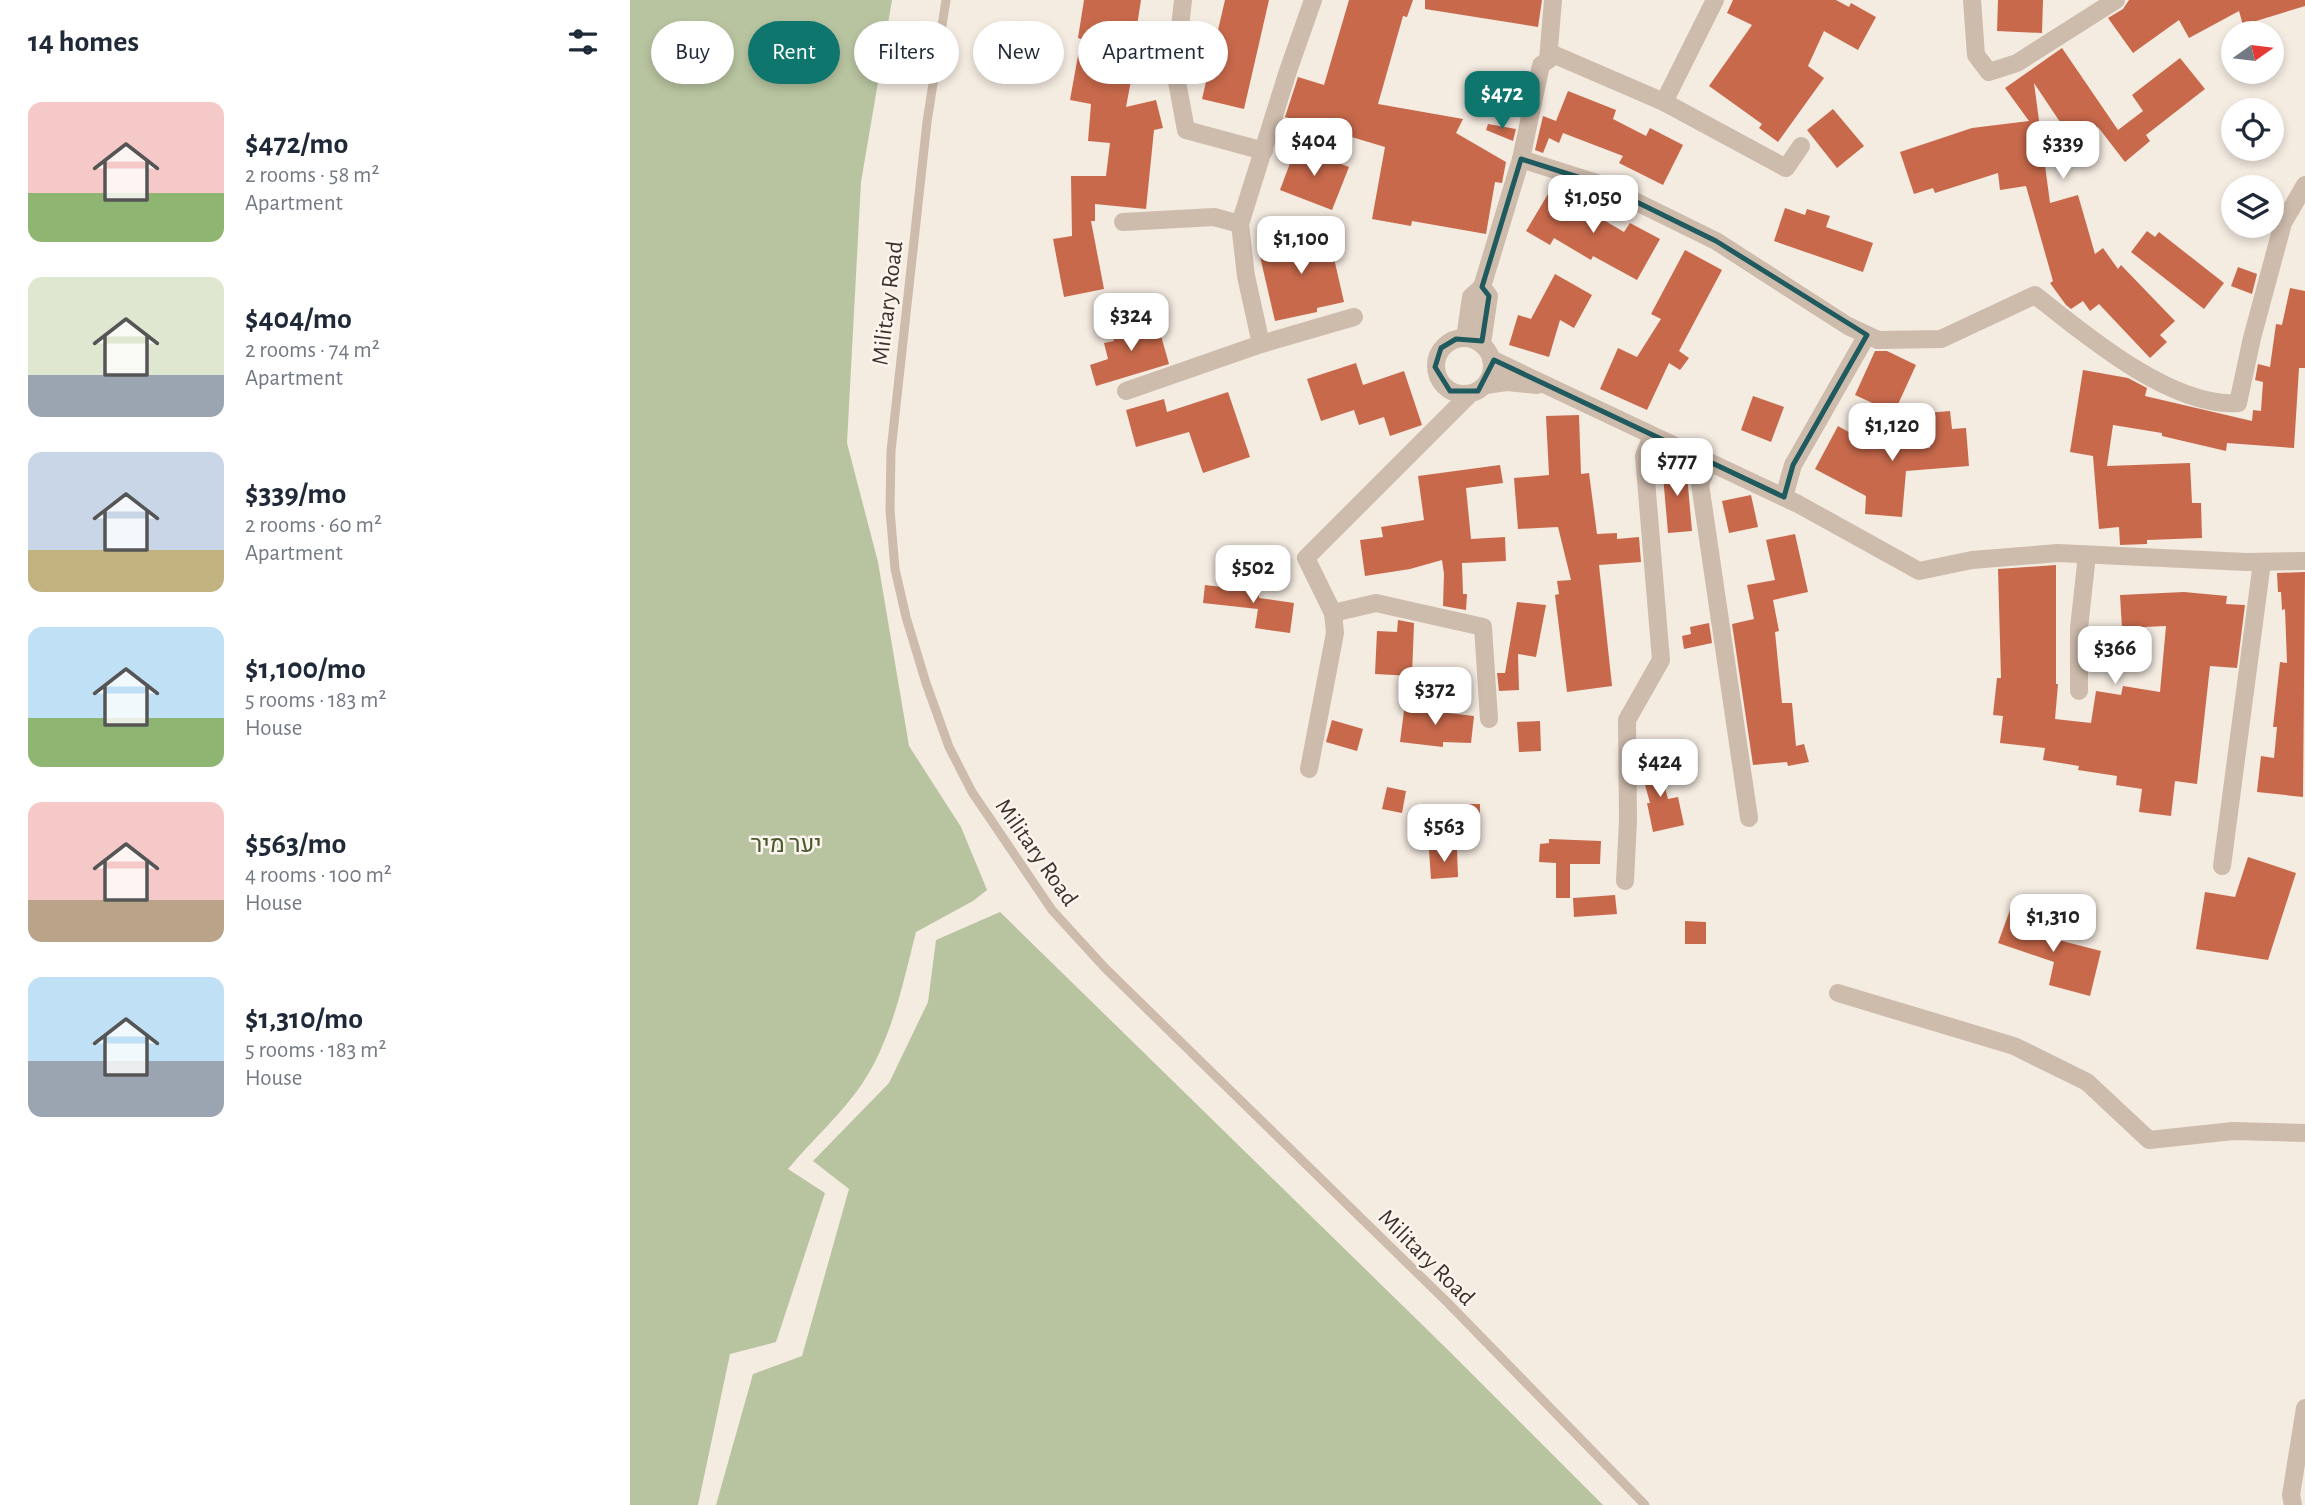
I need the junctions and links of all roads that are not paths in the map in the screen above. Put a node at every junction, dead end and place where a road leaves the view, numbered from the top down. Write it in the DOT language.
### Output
graph roads {
  1 [pos="946,0"];
  2 [pos="1183,0"];
  3 [pos="1313,0"];
  4 [pos="1553,0"];
  5 [pos="1716,0"];
  6 [pos="1972,0"];
  7 [pos="2116,0"];
  8 [pos="1548,60"];
  9 [pos="1664,102"];
  10 [pos="1801,146"];
  11 [pos="1264,151"];
  12 [pos="1521,159"];
  13 [pos="2305,185"];
  14 [pos="1123,222"];
  15 [pos="1240,224"];
  16 [pos="1354,317"];
  17 [pos="1867,335"];
  18 [pos="1261,344"];
  19 [pos="1479,347"];
  20 [pos="1485,385"];
  21 [pos="1553,387"];
  22 [pos="1126,391"];
  23 [pos="1469,394"];
  24 [pos="1652,436"];
  25 [pos="1709,463"];
  26 [pos="1784,497"];
  27 [pos="2087,555"];
  28 [pos="2305,561"];
  29 [pos="2262,562"];
  30 [pos="1333,613"];
  31 [pos="2079,691"];
  32 [pos="1489,719"];
  33 [pos="1310,769"];
  34 [pos="1749,818"];
  35 [pos="2222,866"];
  36 [pos="1625,881"];
  37 [pos="1838,993"];
  38 [pos="2305,1133"];
  39 [pos="2305,1408"];
  40 [pos="1645,1505"];
  41 [pos="2293,1505"];
  1 -- 40 [label="lane, Military Road"];
  2 -- 11 [label="street"];
  3 -- 11 [label="street"];
  4 -- 8 [label="street"];
  5 -- 9 [label="street"];
  6 -- 7 [label="street"];
  8 -- 9 [label="street"];
  8 -- 12 [label="street"];
  9 -- 10 [label="street"];
  11 -- 15 [label="street"];
  12 -- 17 [label="street"];
  12 -- 19 [label="street"];
  13 -- 17 [label="street"];
  14 -- 15 [label="street"];
  15 -- 18 [label="street"];
  16 -- 18 [label="street"];
  17 -- 26 [label="street"];
  18 -- 22 [label="street"];
  19 -- 20 [label="street"];
  19 -- 21 [label="street"];
  19 -- 23 [label="street"];
  20 -- 21 [label="street"];
  20 -- 23 [label="street"];
  21 -- 24 [label="street"];
  23 -- 30 [label="street"];
  24 -- 25 [label="street"];
  24 -- 36 [label="street"];
  25 -- 26 [label="street"];
  25 -- 34 [label="street"];
  26 -- 27 [label="street"];
  27 -- 29 [label="street"];
  27 -- 31 [label="street"];
  28 -- 29 [label="street"];
  29 -- 35 [label="street"];
  30 -- 32 [label="street"];
  30 -- 33 [label="street"];
  37 -- 38 [label="street"];
  39 -- 41 [label="street"];
}
